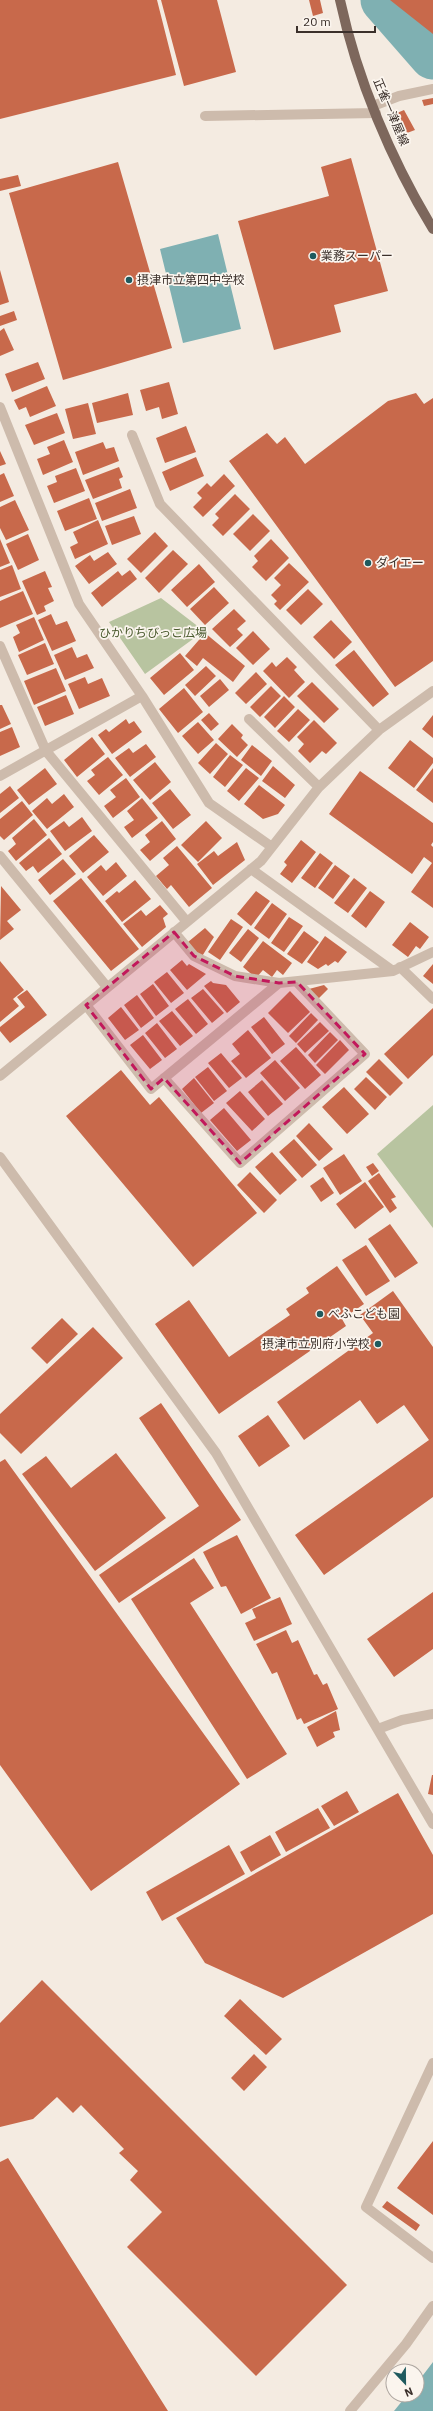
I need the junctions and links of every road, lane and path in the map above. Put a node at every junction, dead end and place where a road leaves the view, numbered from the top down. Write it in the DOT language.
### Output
graph roads {
  1 [pos="340,0"];
  2 [pos="433,89"];
  3 [pos="375,110"];
  4 [pos="205,116"];
  5 [pos="433,229"];
  6 [pos="0,406"];
  7 [pos="132,435"];
  8 [pos="0,646"];
  9 [pos="433,691"];
  10 [pos="142,696"];
  11 [pos="249,718"];
  12 [pos="379,730"];
  13 [pos="46,751"];
  14 [pos="0,776"];
  15 [pos="319,787"];
  16 [pos="272,847"];
  17 [pos="0,856"];
  18 [pos="251,869"];
  19 [pos="187,922"];
  20 [pos="174,932"];
  21 [pos="433,952"];
  22 [pos="397,969"];
  23 [pos="297,982"];
  24 [pos="279,984"];
  25 [pos="107,988"];
  26 [pos="433,999"];
  27 [pos="86,1005"];
  28 [pos="0,1076"];
  29 [pos="164,1078"];
  30 [pos="0,1158"];
  31 [pos="433,1714"];
  32 [pos="378,1729"];
  33 [pos="433,1824"];
  34 [pos="433,2063"];
  35 [pos="433,2258"];
  36 [pos="433,2306"];
  37 [pos="350,2411"];
  1 -- 3 [label="main road, 正雀一津屋線"];
  2 -- 3 [label="street"];
  3 -- 4 [label="street"];
  3 -- 5 [label="main road, 正雀一津屋線"];
  6 -- 10 [label="street"];
  7 -- 12 [label="street"];
  8 -- 13 [label="street"];
  9 -- 12 [label="street"];
  10 -- 13 [label="street"];
  10 -- 16 [label="street"];
  11 -- 15 [label="street"];
  12 -- 15 [label="street"];
  13 -- 14 [label="street"];
  13 -- 19 [label="street"];
  15 -- 16 [label="street"];
  16 -- 18 [label="street"];
  17 -- 25 [label="street"];
  18 -- 19 [label="street"];
  18 -- 22 [label="street"];
  19 -- 20 [label="street"];
  20 -- 24 [label="street"];
  20 -- 25 [label="street"];
  21 -- 22 [label="street"];
  22 -- 23 [label="street"];
  22 -- 26 [label="street"];
  23 -- 24 [label="street"];
  23 -- 29 [label="street"];
  24 -- 29 [label="street"];
  25 -- 27 [label="street"];
  27 -- 28 [label="street"];
  27 -- 29 [label="street"];
  30 -- 32 [label="street"];
  31 -- 32 [label="street"];
  32 -- 33 [label="street"];
  34 -- 35 [label="street"];
  36 -- 37 [label="street"];
}
